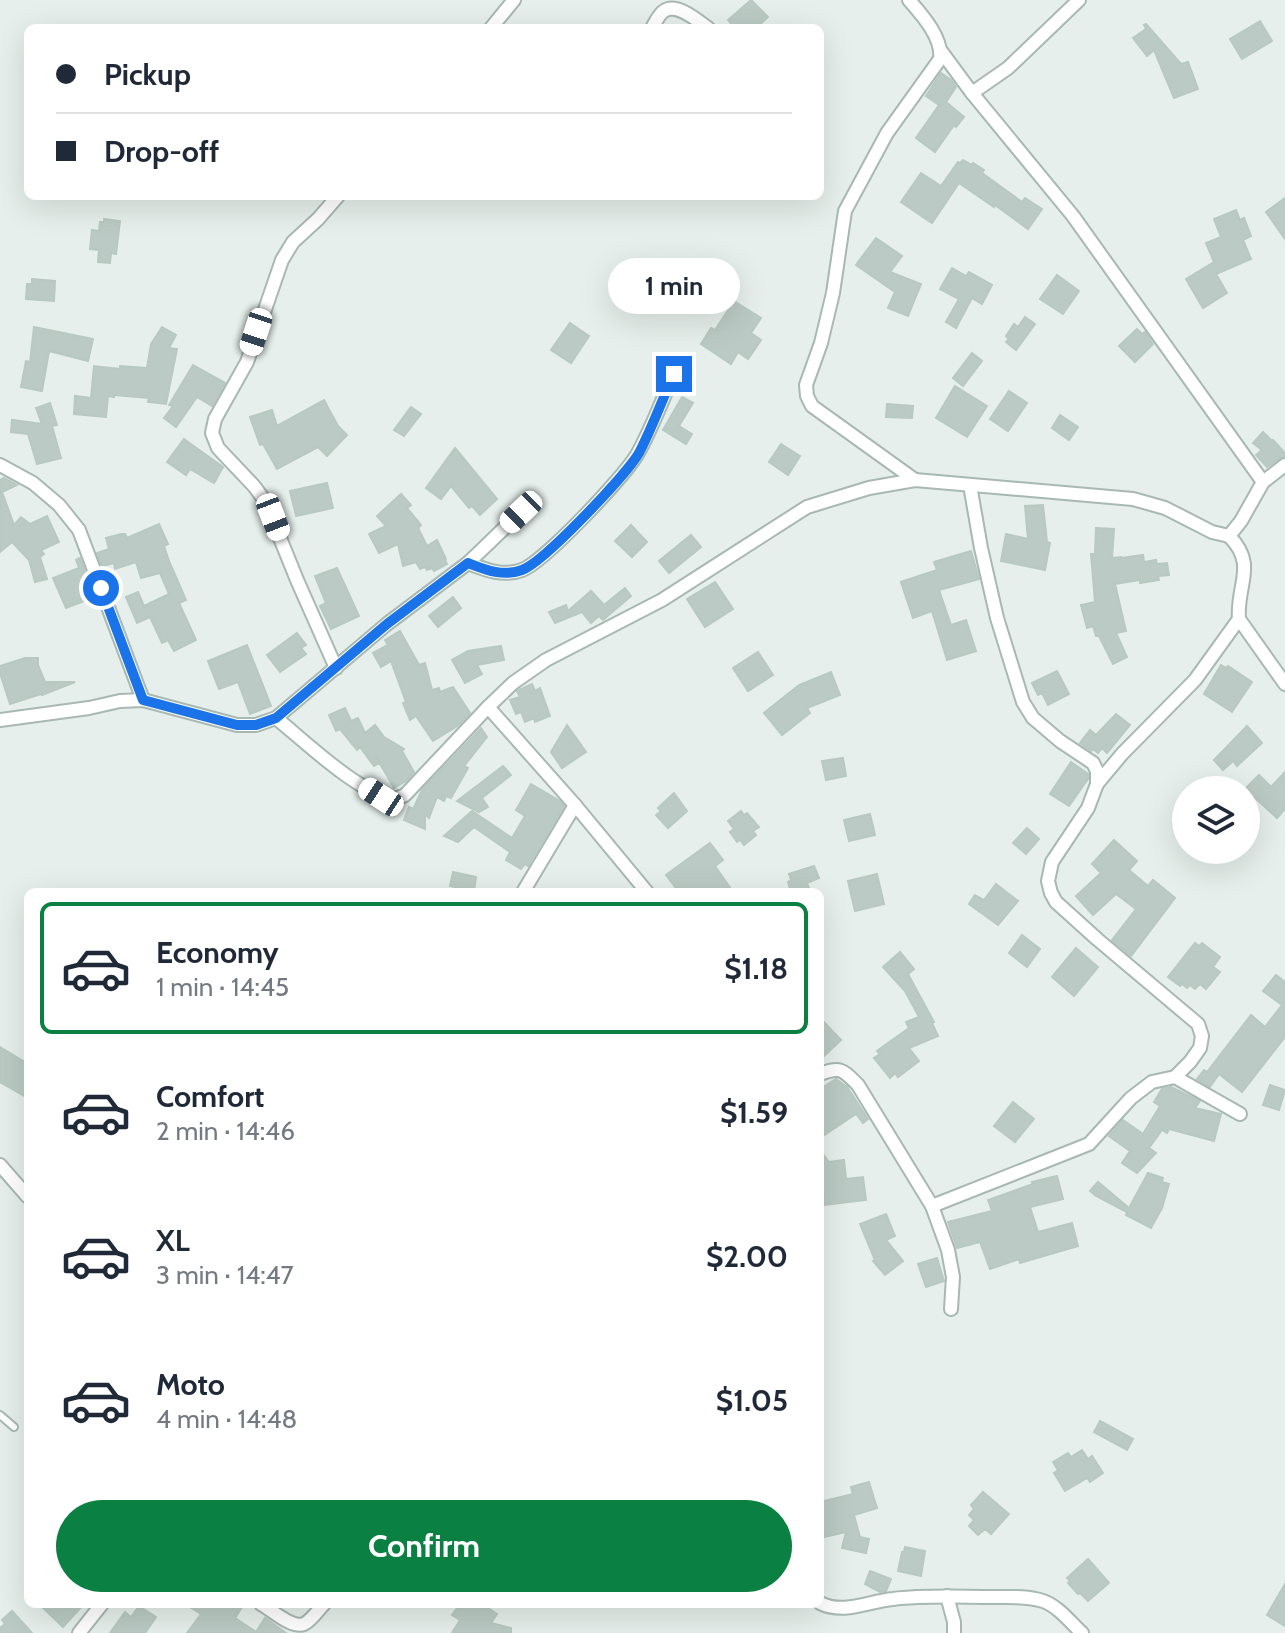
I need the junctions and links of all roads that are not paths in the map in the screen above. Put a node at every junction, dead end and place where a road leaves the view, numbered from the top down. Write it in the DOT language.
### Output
graph roads {
  1 [pos="514,0"];
  2 [pos="909,0"];
  3 [pos="924,0"];
  4 [pos="1079,0"];
  5 [pos="922,14"];
  6 [pos="494,24"];
  7 [pos="655,24"];
  8 [pos="702,24"];
  9 [pos="941,51"];
  10 [pos="972,93"];
  11 [pos="335,200"];
  12 [pos="674,374"];
  13 [pos="0,465"];
  14 [pos="1285,465"];
  15 [pos="915,480"];
  16 [pos="1263,482"];
  17 [pos="970,485"];
  18 [pos="521,512"];
  19 [pos="1229,536"];
  20 [pos="468,563"];
  21 [pos="1239,619"];
  22 [pos="336,668"];
  23 [pos="1285,684"];
  24 [pos="143,700"];
  25 [pos="488,707"];
  26 [pos="276,718"];
  27 [pos="0,720"];
  28 [pos="1097,784"];
  29 [pos="575,805"];
  30 [pos="525,888"];
  31 [pos="644,888"];
  32 [pos="824,1072"];
  33 [pos="1175,1077"];
  34 [pos="1240,1114"];
  35 [pos="0,1165"];
  36 [pos="24,1192"];
  37 [pos="932,1206"];
  38 [pos="951,1309"];
  39 [pos="0,1415"];
  40 [pos="14,1427"];
  41 [pos="947,1596"];
  42 [pos="824,1604"];
  43 [pos="99,1608"];
  44 [pos="267,1608"];
  45 [pos="320,1608"];
  46 [pos="79,1633"];
  47 [pos="954,1633"];
  48 [pos="1082,1633"];
  1 -- 6 [label="street"];
  2 -- 5 [label="street"];
  3 -- 5 [label="street"];
  4 -- 10 [label="street"];
  5 -- 9 [label="street"];
  7 -- 8 [label="street"];
  9 -- 10 [label="street"];
  9 -- 15 [label="street"];
  10 -- 16 [label="street"];
  11 -- 22 [label="street"];
  12 -- 20 [label="street"];
  13 -- 24 [label="street"];
  14 -- 16 [label="street"];
  15 -- 17 [label="street"];
  15 -- 25 [label="street"];
  16 -- 19 [label="street"];
  17 -- 19 [label="street"];
  17 -- 28 [label="street"];
  18 -- 20 [label="street"];
  19 -- 21 [label="street"];
  20 -- 22 [label="street"];
  21 -- 23 [label="street"];
  21 -- 28 [label="street"];
  22 -- 26 [label="street"];
  24 -- 26 [label="street"];
  24 -- 27 [label="street"];
  25 -- 26 [label="street"];
  25 -- 29 [label="street"];
  28 -- 33 [label="street"];
  29 -- 30 [label="street"];
  29 -- 31 [label="street"];
  32 -- 37 [label="street"];
  33 -- 34 [label="street"];
  33 -- 37 [label="street"];
  35 -- 36 [label="street"];
  37 -- 38 [label="street"];
  39 -- 40 [label="lane"];
  41 -- 42 [label="street"];
  41 -- 47 [label="street"];
  41 -- 48 [label="street"];
  43 -- 46 [label="street"];
  44 -- 45 [label="street"];
}
